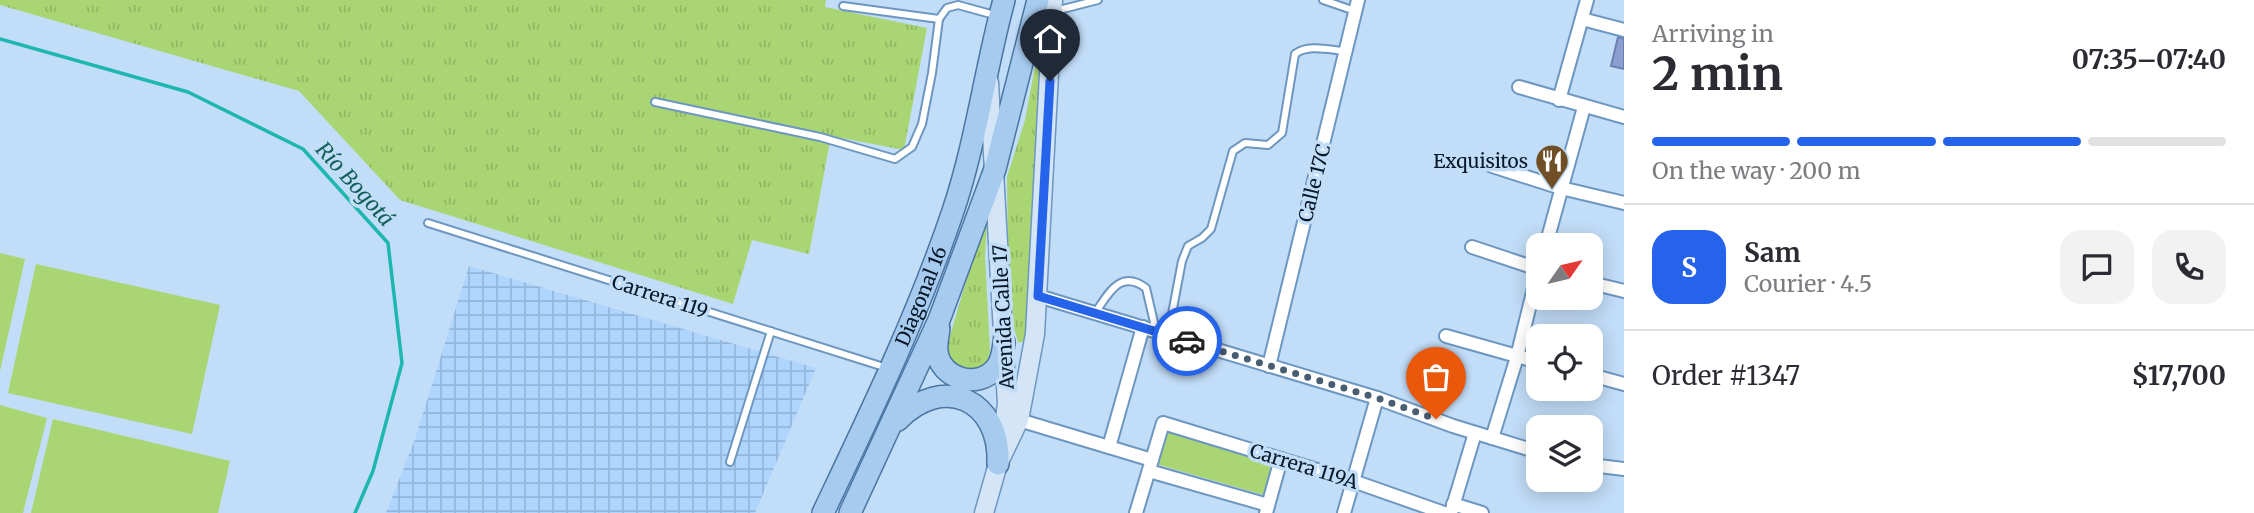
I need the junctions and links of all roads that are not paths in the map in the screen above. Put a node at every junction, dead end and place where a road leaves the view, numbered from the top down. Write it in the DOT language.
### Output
graph roads {
  1 [pos="1098,0"];
  2 [pos="1324,0"];
  3 [pos="1587,0"];
  4 [pos="1048,4"];
  5 [pos="843,6"];
  6 [pos="1356,6"];
  7 [pos="1002,8"];
  8 [pos="939,19"];
  9 [pos="1582,19"];
  10 [pos="1624,30"];
  11 [pos="1345,51"];
  12 [pos="988,67"];
  13 [pos="1519,87"];
  14 [pos="1559,100"];
  15 [pos="655,102"];
  16 [pos="1584,107"];
  17 [pos="1624,117"];
  18 [pos="1492,166"];
  19 [pos="995,169"];
  20 [pos="1561,188"];
  21 [pos="1624,203"];
  22 [pos="428,223"];
  23 [pos="1549,233"];
  24 [pos="1472,247"];
  25 [pos="1526,266"];
  26 [pos="1603,286"];
  27 [pos="1624,291"];
  28 [pos="1038,296"];
  29 [pos="1528,310"];
  30 [pos="1095,313"];
  31 [pos="939,320"];
  32 [pos="1143,327"];
  33 [pos="771,331"];
  34 [pos="1162,333"];
  35 [pos="1446,336"];
  36 [pos="1004,342"];
  37 [pos="1034,346"];
  38 [pos="1517,357"];
  39 [pos="1526,359"];
  40 [pos="1269,366"];
  41 [pos="891,369"];
  42 [pos="1603,379"];
  43 [pos="1624,384"];
  44 [pos="1377,398"];
  45 [pos="1019,420"];
  46 [pos="891,426"];
  47 [pos="1475,433"];
  48 [pos="1492,438"];
  49 [pos="1109,447"];
  50 [pos="1526,448"];
  51 [pos="1281,459"];
  52 [pos="730,462"];
  53 [pos="998,464"];
  54 [pos="1150,466"];
  55 [pos="1603,466"];
  56 [pos="1624,469"];
  57 [pos="1353,481"];
  58 [pos="1267,509"];
  59 [pos="1449,510"];
  60 [pos="823,513"];
  61 [pos="849,513"];
  62 [pos="984,513"];
  63 [pos="1136,513"];
  64 [pos="1344,513"];
  65 [pos="1482,513"];
  1 -- 4 [label="lane"];
  2 -- 6 [label="lane"];
  3 -- 9 [label="street"];
  4 -- 19 [label="main road, Avenida Calle 17"];
  4 -- 28 [label="main road, Avenida Calle 17"];
  5 -- 8 [label="lane"];
  6 -- 11 [label="street, Calle 17C"];
  7 -- 8 [label="lane"];
  7 -- 12 [label="main road, Avenida Calle 17"];
  8 -- 15 [label="lane"];
  9 -- 10 [label="street"];
  9 -- 14 [label="street"];
  11 -- 34 [label="lane"];
  11 -- 40 [label="street, Calle 17C"];
  12 -- 19 [label="main road, Avenida Calle 17"];
  12 -- 41 [label="main road, Diagonal 16"];
  13 -- 14 [label="street"];
  14 -- 16 [label="street"];
  16 -- 17 [label="street"];
  16 -- 20 [label="street"];
  18 -- 20 [label="street"];
  19 -- 31 [label="main road, Diagonal 16"];
  19 -- 36 [label="main road, Avenida Calle 17"];
  20 -- 21 [label="street"];
  20 -- 23 [label="street"];
  22 -- 33 [label="lane, Carrera 119"];
  24 -- 25 [label="street"];
  26 -- 27 [label="street"];
  28 -- 30 [label="street"];
  28 -- 37 [label="main road, Avenida Calle 17"];
  29 -- 38 [label="street"];
  30 -- 32 [label="street"];
  30 -- 34 [label="lane"];
  31 -- 36 [label="main road"];
  31 -- 46 [label="main road, Diagonal 16"];
  32 -- 34 [label="street"];
  32 -- 49 [label="street"];
  33 -- 41 [label="lane, Carrera 119"];
  33 -- 52 [label="lane"];
  34 -- 40 [label="street"];
  35 -- 38 [label="street"];
  36 -- 37 [label="main road"];
  36 -- 53 [label="main road, Avenida Calle 17"];
  37 -- 45 [label="main road, Avenida Calle 17"];
  38 -- 39 [label="street"];
  38 -- 48 [label="street"];
  40 -- 44 [label="street"];
  41 -- 60 [label="main road, Diagonal 16"];
  42 -- 43 [label="street"];
  44 -- 47 [label="street"];
  44 -- 57 [label="street"];
  45 -- 49 [label="street"];
  45 -- 53 [label="main road, Avenida Calle 17"];
  46 -- 53 [label="main road"];
  46 -- 61 [label="main road, Diagonal 16"];
  47 -- 48 [label="street"];
  47 -- 59 [label="street"];
  48 -- 50 [label="street"];
  49 -- 54 [label="street"];
  51 -- 54 [label="street, Carrera 119A"];
  51 -- 57 [label="street, Carrera 119A"];
  51 -- 58 [label="street"];
  53 -- 62 [label="main road, Avenida Calle 17"];
  54 -- 58 [label="street"];
  54 -- 63 [label="street"];
  55 -- 56 [label="street"];
  57 -- 59 [label="street, Carrera 119A"];
  57 -- 64 [label="street"];
  59 -- 65 [label="street, Carrera 119A"];
}
